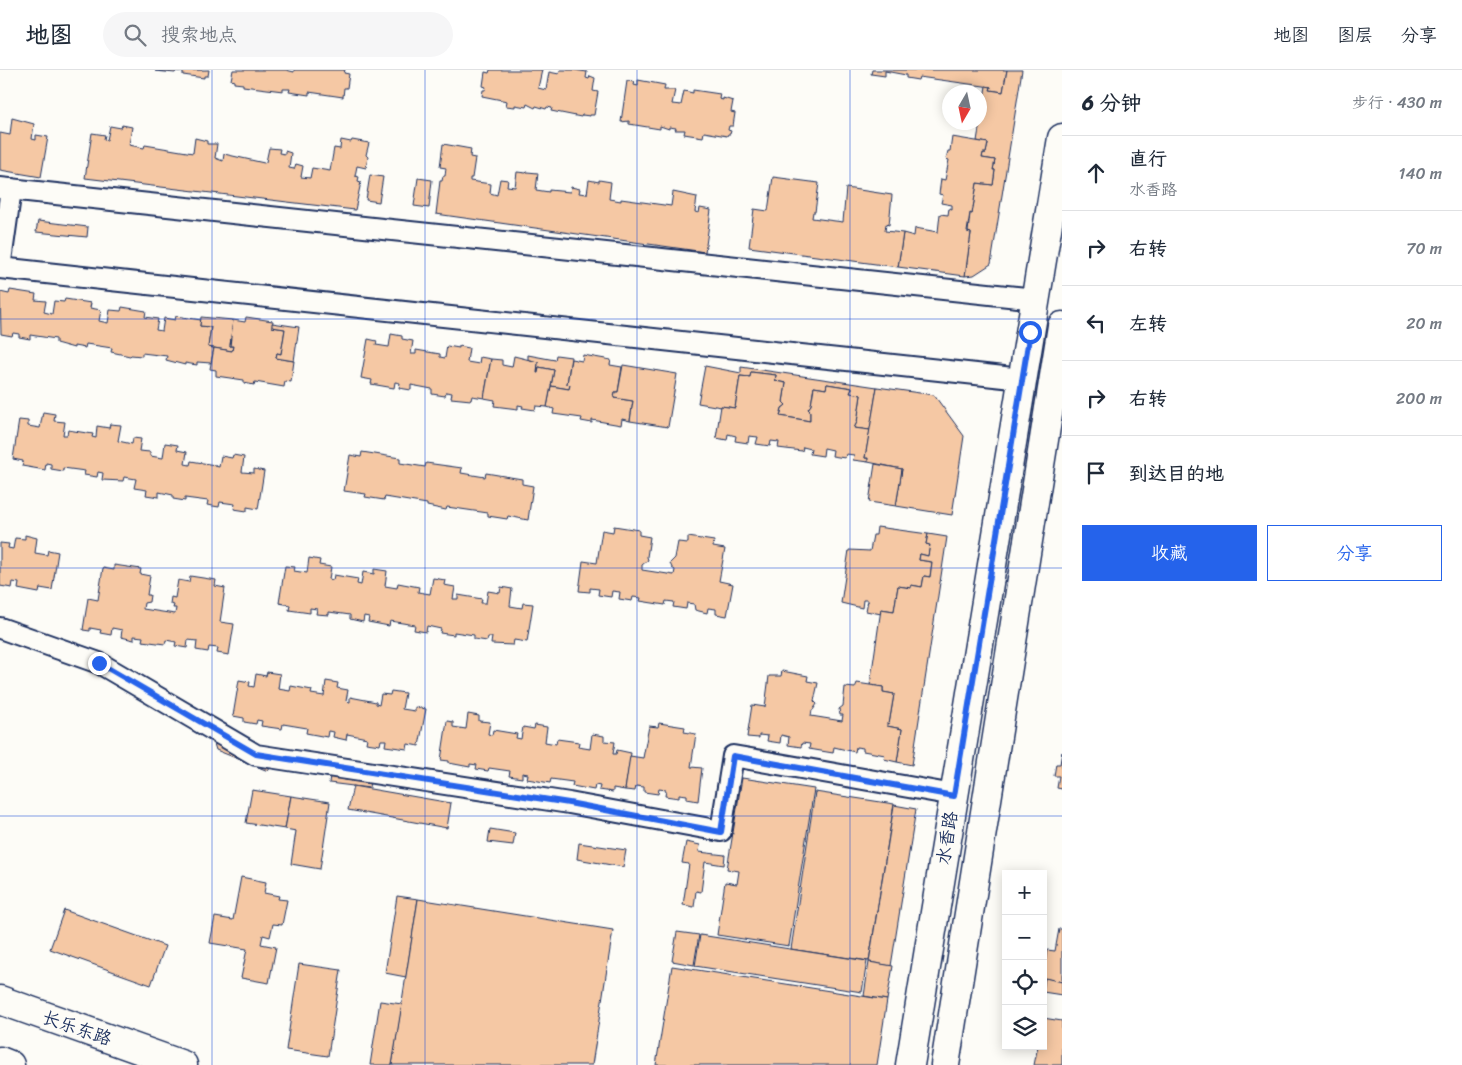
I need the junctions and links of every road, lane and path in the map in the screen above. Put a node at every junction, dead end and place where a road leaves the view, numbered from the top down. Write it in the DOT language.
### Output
graph roads {
  1 [pos="1062,138"];
  2 [pos="6,189"];
  3 [pos="0,268"];
  4 [pos="1036,299"];
  5 [pos="1030,332"];
  6 [pos="1062,333"];
  7 [pos="1022,379"];
  8 [pos="0,628"];
  9 [pos="954,796"];
  10 [pos="0,1000"];
  11 [pos="0,1061"];
  12 [pos="10,1065"];
  13 [pos="183,1065"];
  14 [pos="910,1065"];
  15 [pos="945,1065"];
  1 -- 4 [label="street, 水香路"];
  2 -- 3 [label="street"];
  2 -- 4 [label="street"];
  3 -- 7 [label="street"];
  4 -- 5 [label="street, 水香路"];
  5 -- 6 [label="street"];
  5 -- 7 [label="street, 水香路"];
  6 -- 15 [label="street, 水香路"];
  7 -- 9 [label="street, 水香路"];
  8 -- 9 [label="street"];
  9 -- 14 [label="street, 水香路"];
  10 -- 13 [label="street, 长乐东路"];
  11 -- 12 [label="street"];
}
